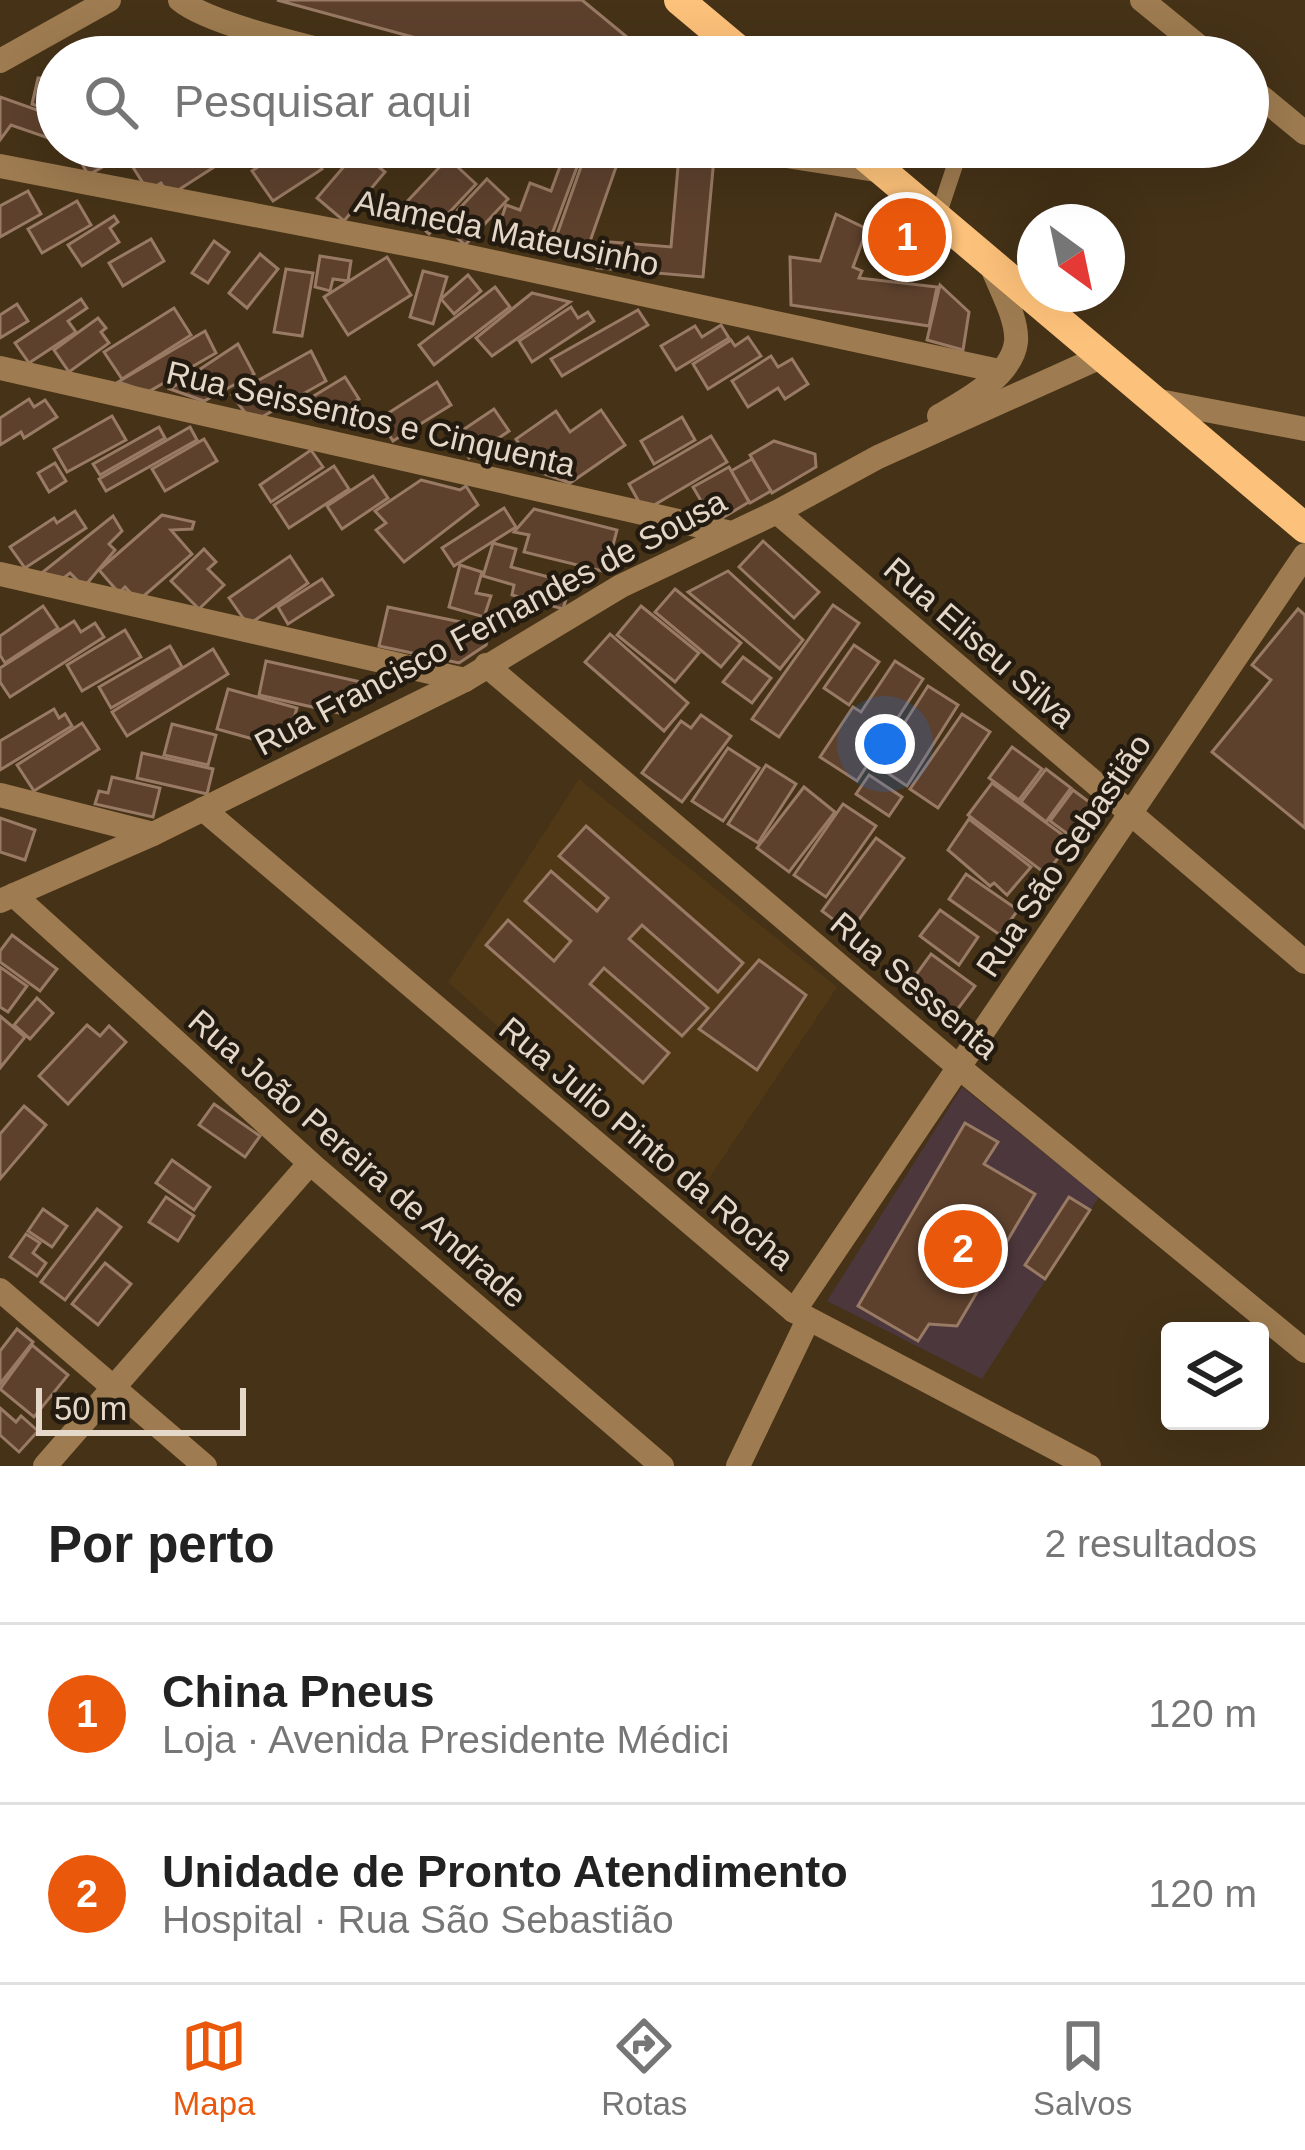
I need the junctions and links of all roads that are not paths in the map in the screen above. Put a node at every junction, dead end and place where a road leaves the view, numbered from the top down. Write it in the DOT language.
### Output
graph roads {
  1 [pos="180,0"];
  2 [pos="679,0"];
  3 [pos="1142,0"];
  4 [pos="92,3"];
  5 [pos="40,36"];
  6 [pos="281,36"];
  7 [pos="722,36"];
  8 [pos="1186,36"];
  9 [pos="36,38"];
  10 [pos="0,61"];
  11 [pos="1269,103"];
  12 [pos="1305,133"];
  13 [pos="0,166"];
  14 [pos="863,168"];
  15 [pos="878,168"];
  16 [pos="954,168"];
  17 [pos="882,171"];
  18 [pos="938,219"];
  19 [pos="992,267"];
  20 [pos="1103,356"];
  21 [pos="0,368"];
  22 [pos="999,371"];
  23 [pos="1152,400"];
  24 [pos="1305,430"];
  25 [pos="878,457"];
  26 [pos="777,512"];
  27 [pos="1305,528"];
  28 [pos="728,532"];
  29 [pos="1305,555"];
  30 [pos="0,574"];
  31 [pos="476,672"];
  32 [pos="0,795"];
  33 [pos="202,809"];
  34 [pos="1129,814"];
  35 [pos="153,834"];
  36 [pos="7,898"];
  37 [pos="1305,962"];
  38 [pos="961,1069"];
  39 [pos="310,1163"];
  40 [pos="0,1290"];
  41 [pos="801,1315"];
  42 [pos="1305,1351"];
  43 [pos="116,1389"];
  44 [pos="46,1466"];
  45 [pos="205,1466"];
  46 [pos="662,1466"];
  47 [pos="738,1466"];
  48 [pos="1089,1466"];
  1 -- 6 [label="street"];
  2 -- 7 [label="main road"];
  3 -- 8 [label="street"];
  4 -- 5 [label="street"];
  9 -- 10 [label="street"];
  11 -- 12 [label="street"];
  13 -- 22 [label="street, Alameda Mateusinho"];
  14 -- 17 [label="street"];
  15 -- 17 [label="main road"];
  16 -- 18 [label="lane"];
  17 -- 18 [label="main road"];
  18 -- 19 [label="main road"];
  19 -- 20 [label="main road"];
  19 -- 22 [label="street"];
  20 -- 23 [label="main road"];
  20 -- 25 [label="street, Rua Francisco Fernandes de Sousa"];
  21 -- 28 [label="street, Rua Seissentos e Cinquenta"];
  22 -- 25 [label="street, Rua Francisco Fernandes de Sousa"];
  23 -- 24 [label="street"];
  23 -- 27 [label="main road"];
  25 -- 26 [label="street, Rua Francisco Fernandes de Sousa"];
  26 -- 28 [label="street, Rua Francisco Fernandes de Sousa"];
  26 -- 34 [label="street, Rua Eliseu Silva"];
  28 -- 31 [label="street, Rua Francisco Fernandes de Sousa"];
  29 -- 34 [label="street, Rua São Sebastião"];
  30 -- 31 [label="street"];
  31 -- 33 [label="street, Rua Francisco Fernandes de Sousa"];
  31 -- 38 [label="street, Rua Sessenta"];
  32 -- 35 [label="street"];
  33 -- 35 [label="street, Rua Francisco Fernandes de Sousa"];
  33 -- 41 [label="street, Rua Julio Pinto da Rocha"];
  34 -- 37 [label="street, Rua Eliseu Silva"];
  34 -- 38 [label="street, Rua São Sebastião"];
  35 -- 36 [label="street, Rua Francisco Fernandes de Sousa"];
  36 -- 39 [label="street, Rua João Pereira de Andrade"];
  38 -- 41 [label="street, Rua São Sebastião"];
  38 -- 42 [label="street, Rua Sessenta"];
  39 -- 43 [label="street"];
  39 -- 46 [label="street, Rua João Pereira de Andrade"];
  40 -- 43 [label="street"];
  41 -- 47 [label="street, Rua São Sebastião"];
  41 -- 48 [label="street, Rua Julio Pinto da Rocha"];
  43 -- 44 [label="street"];
  43 -- 45 [label="street"];
}
